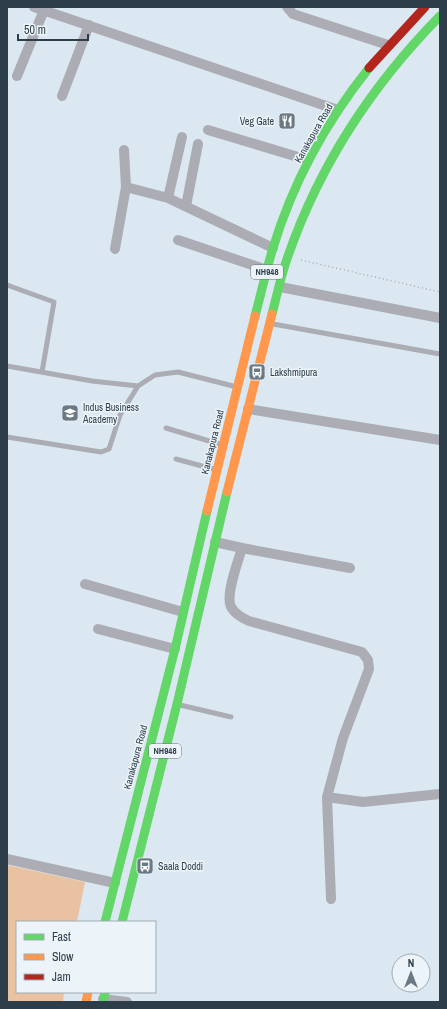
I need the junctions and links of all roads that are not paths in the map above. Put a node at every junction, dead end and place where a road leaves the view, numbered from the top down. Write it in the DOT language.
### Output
graph roads {
  1 [pos="287,7"];
  2 [pos="420,8"];
  3 [pos="39,9"];
  4 [pos="440,16"];
  5 [pos="89,25"];
  6 [pos="388,45"];
  7 [pos="17,76"];
  8 [pos="62,96"];
  9 [pos="338,110"];
  10 [pos="208,130"];
  11 [pos="182,137"];
  12 [pos="198,144"];
  13 [pos="124,150"];
  14 [pos="308,160"];
  15 [pos="126,187"];
  16 [pos="168,198"];
  17 [pos="186,206"];
  18 [pos="178,240"];
  19 [pos="273,248"];
  20 [pos="115,250"];
  21 [pos="267,270"];
  22 [pos="7,285"];
  23 [pos="280,287"];
  24 [pos="440,318"];
  25 [pos="270,324"];
  26 [pos="440,354"];
  27 [pos="7,366"];
  28 [pos="42,372"];
  29 [pos="138,386"];
  30 [pos="237,388"];
  31 [pos="248,409"];
  32 [pos="166,428"];
  33 [pos="7,437"];
  34 [pos="440,440"];
  35 [pos="222,444"];
  36 [pos="176,458"];
  37 [pos="216,470"];
  38 [pos="215,542"];
  39 [pos="242,548"];
  40 [pos="350,568"];
  41 [pos="192,575"];
  42 [pos="206,579"];
  43 [pos="85,584"];
  44 [pos="183,612"];
  45 [pos="98,629"];
  46 [pos="175,649"];
  47 [pos="177,704"];
  48 [pos="231,717"];
  49 [pos="440,794"];
  50 [pos="327,797"];
  51 [pos="7,859"];
  52 [pos="115,883"];
  53 [pos="331,899"];
  54 [pos="106,921"];
  55 [pos="122,921"];
  56 [pos="103,998"];
  57 [pos="128,1002"];
  1 -- 6 [label="street"];
  2 -- 6 [label="highway, Kanakapura Road / NH948"];
  3 -- 5 [label="street"];
  3 -- 7 [label="street"];
  4 -- 23 [label="highway, NH948"];
  5 -- 8 [label="street"];
  5 -- 9 [label="street"];
  6 -- 9 [label="highway, Kanakapura Road / NH948"];
  9 -- 14 [label="highway, Kanakapura Road / NH948"];
  10 -- 14 [label="street"];
  11 -- 16 [label="street"];
  12 -- 17 [label="street"];
  13 -- 15 [label="street"];
  14 -- 19 [label="highway, Kanakapura Road / NH948"];
  15 -- 16 [label="street"];
  15 -- 20 [label="street"];
  16 -- 17 [label="street"];
  17 -- 19 [label="street"];
  18 -- 21 [label="street"];
  19 -- 21 [label="highway, Kanakapura Road / NH948"];
  21 -- 30 [label="highway, Kanakapura Road / NH948"];
  22 -- 28 [label="lane"];
  23 -- 24 [label="street"];
  23 -- 25 [label="highway, NH948"];
  25 -- 26 [label="lane"];
  25 -- 31 [label="highway, NH948"];
  27 -- 28 [label="lane"];
  28 -- 29 [label="lane"];
  29 -- 30 [label="lane"];
  29 -- 33 [label="lane"];
  30 -- 35 [label="highway, Kanakapura Road / NH948"];
  31 -- 34 [label="street"];
  31 -- 38 [label="highway, NH948"];
  32 -- 35 [label="lane"];
  35 -- 37 [label="highway, Kanakapura Road / NH948"];
  36 -- 37 [label="lane"];
  37 -- 41 [label="highway, Kanakapura Road / NH948"];
  38 -- 39 [label="street"];
  38 -- 42 [label="highway, NH948"];
  39 -- 40 [label="street"];
  39 -- 50 [label="street"];
  41 -- 42 [label="highway"];
  41 -- 44 [label="highway, Kanakapura Road / NH948"];
  42 -- 47 [label="highway, NH948"];
  43 -- 44 [label="street"];
  44 -- 46 [label="highway, Kanakapura Road / NH948"];
  45 -- 46 [label="street"];
  46 -- 52 [label="highway, Kanakapura Road / NH948"];
  47 -- 48 [label="lane"];
  47 -- 55 [label="highway, NH948"];
  49 -- 50 [label="street"];
  50 -- 53 [label="street"];
  51 -- 52 [label="street"];
  52 -- 54 [label="highway, Kanakapura Road / NH948"];
  56 -- 57 [label="street"];
}
